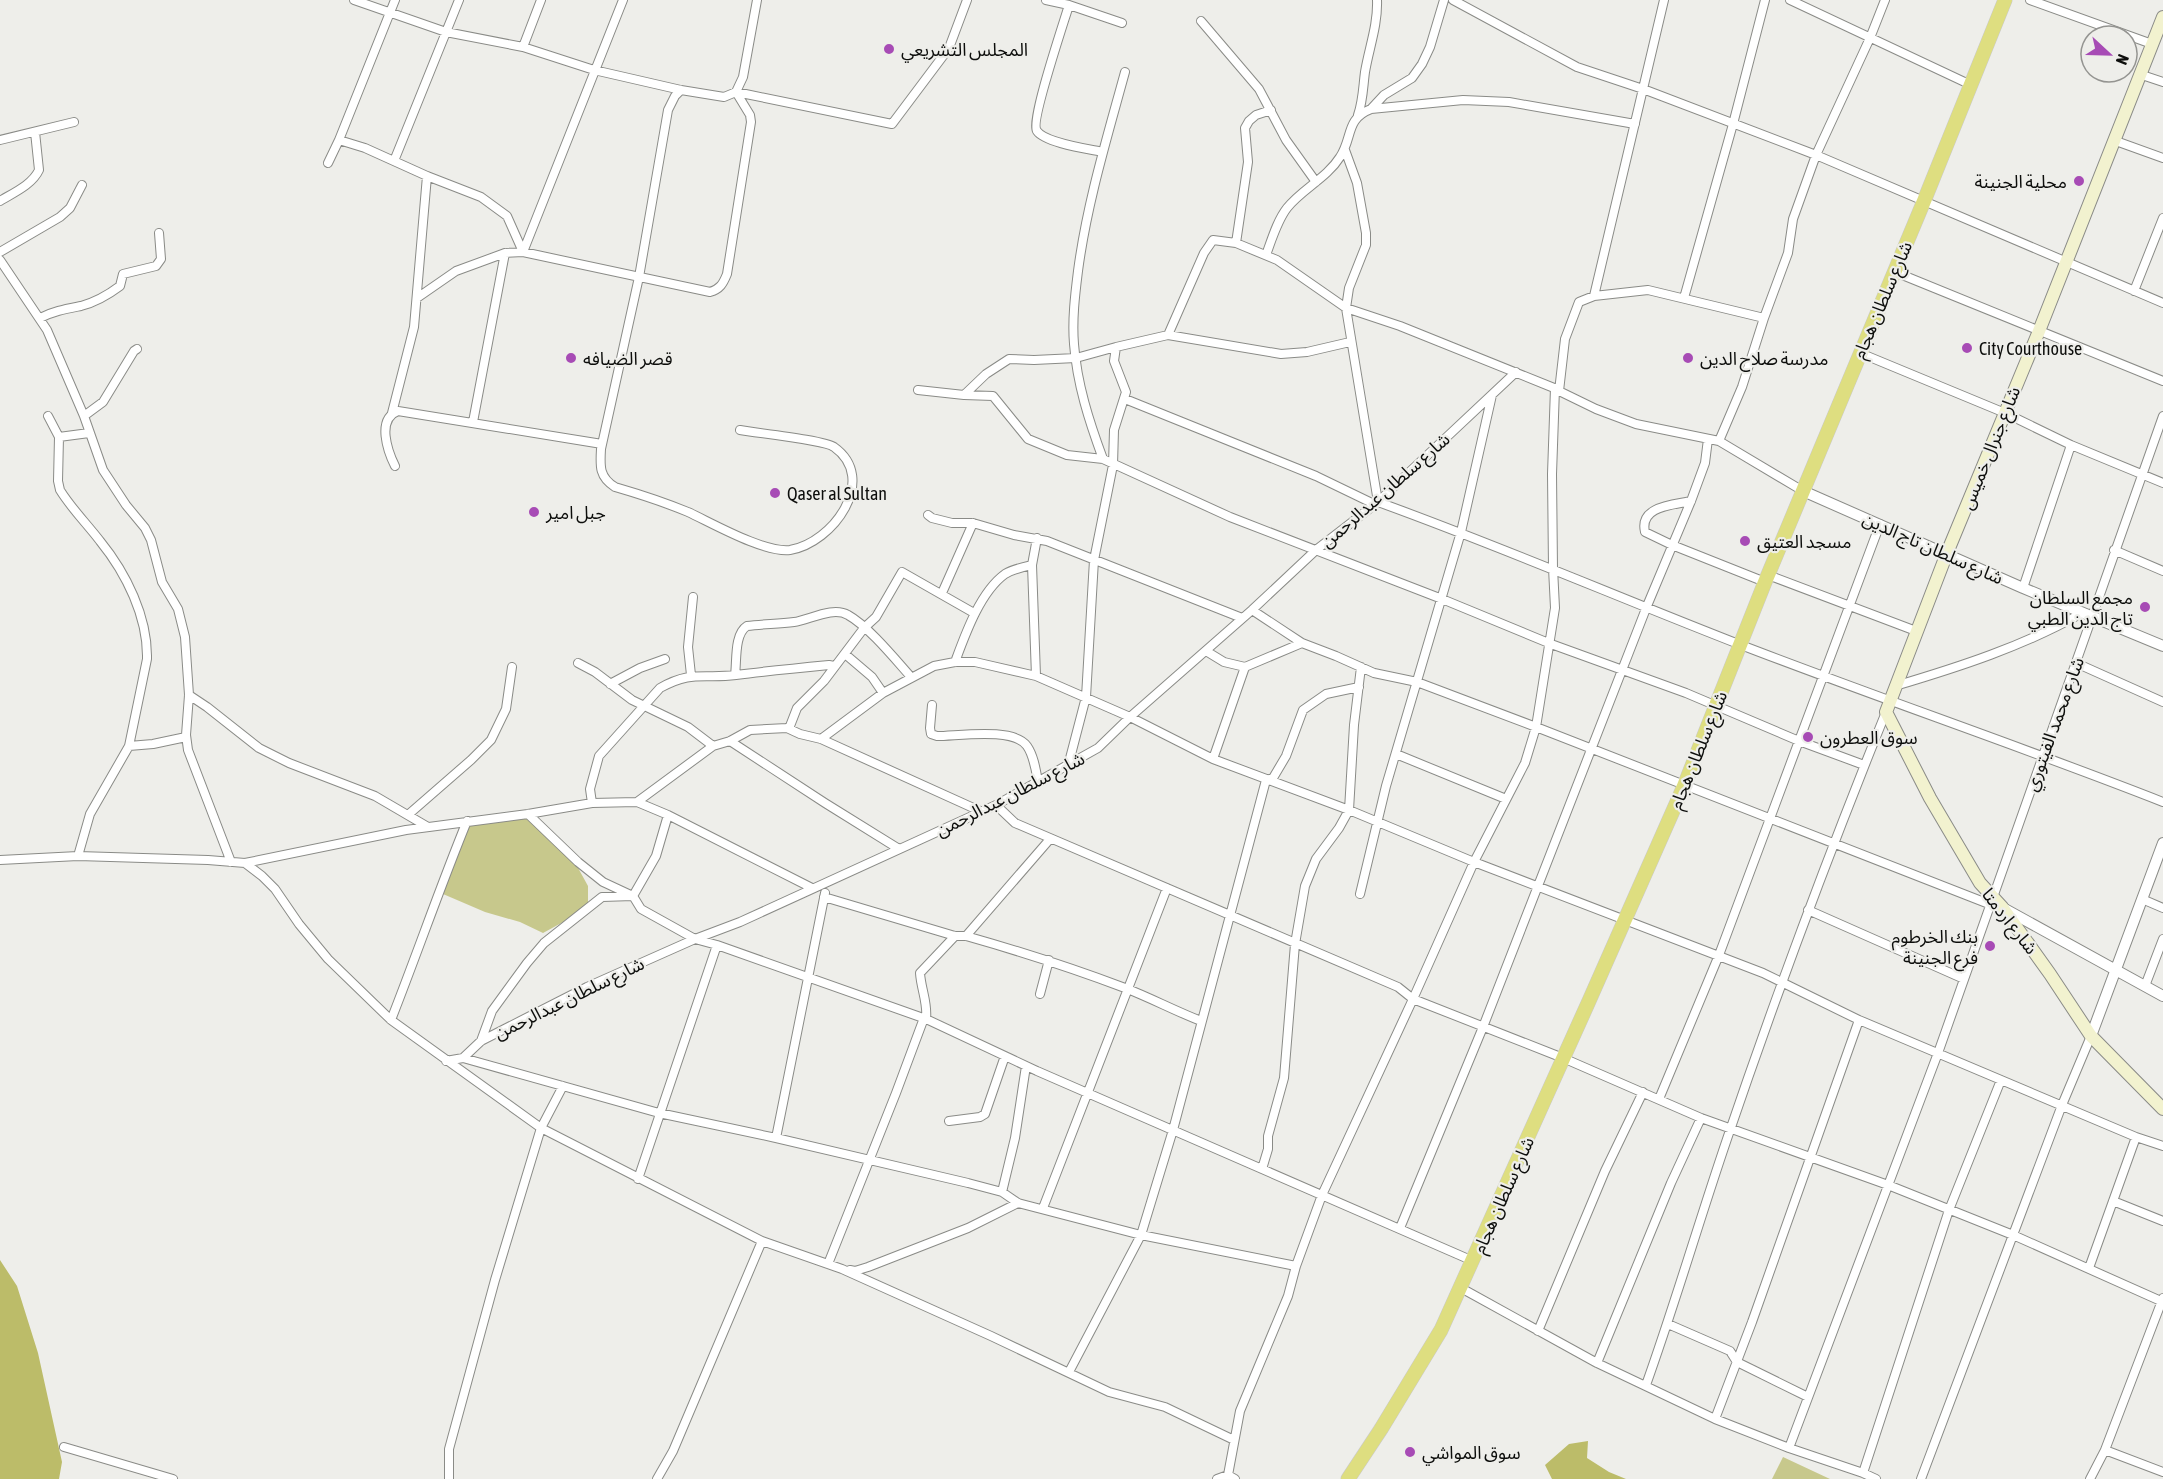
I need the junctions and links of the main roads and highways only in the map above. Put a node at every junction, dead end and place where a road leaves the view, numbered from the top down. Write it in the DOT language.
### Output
graph roads {
  1 [pos="2005,0"];
  2 [pos="2163,17"];
  3 [pos="1888,706"];
  4 [pos="2163,1109"];
  5 [pos="1348,1479"];
  1 -- 5 [label="highway, شارع سلطان هجام"];
  2 -- 3 [label="main road, شارع جنرال خميس"];
  3 -- 4 [label="main road, شارع اردمتا"];
}
